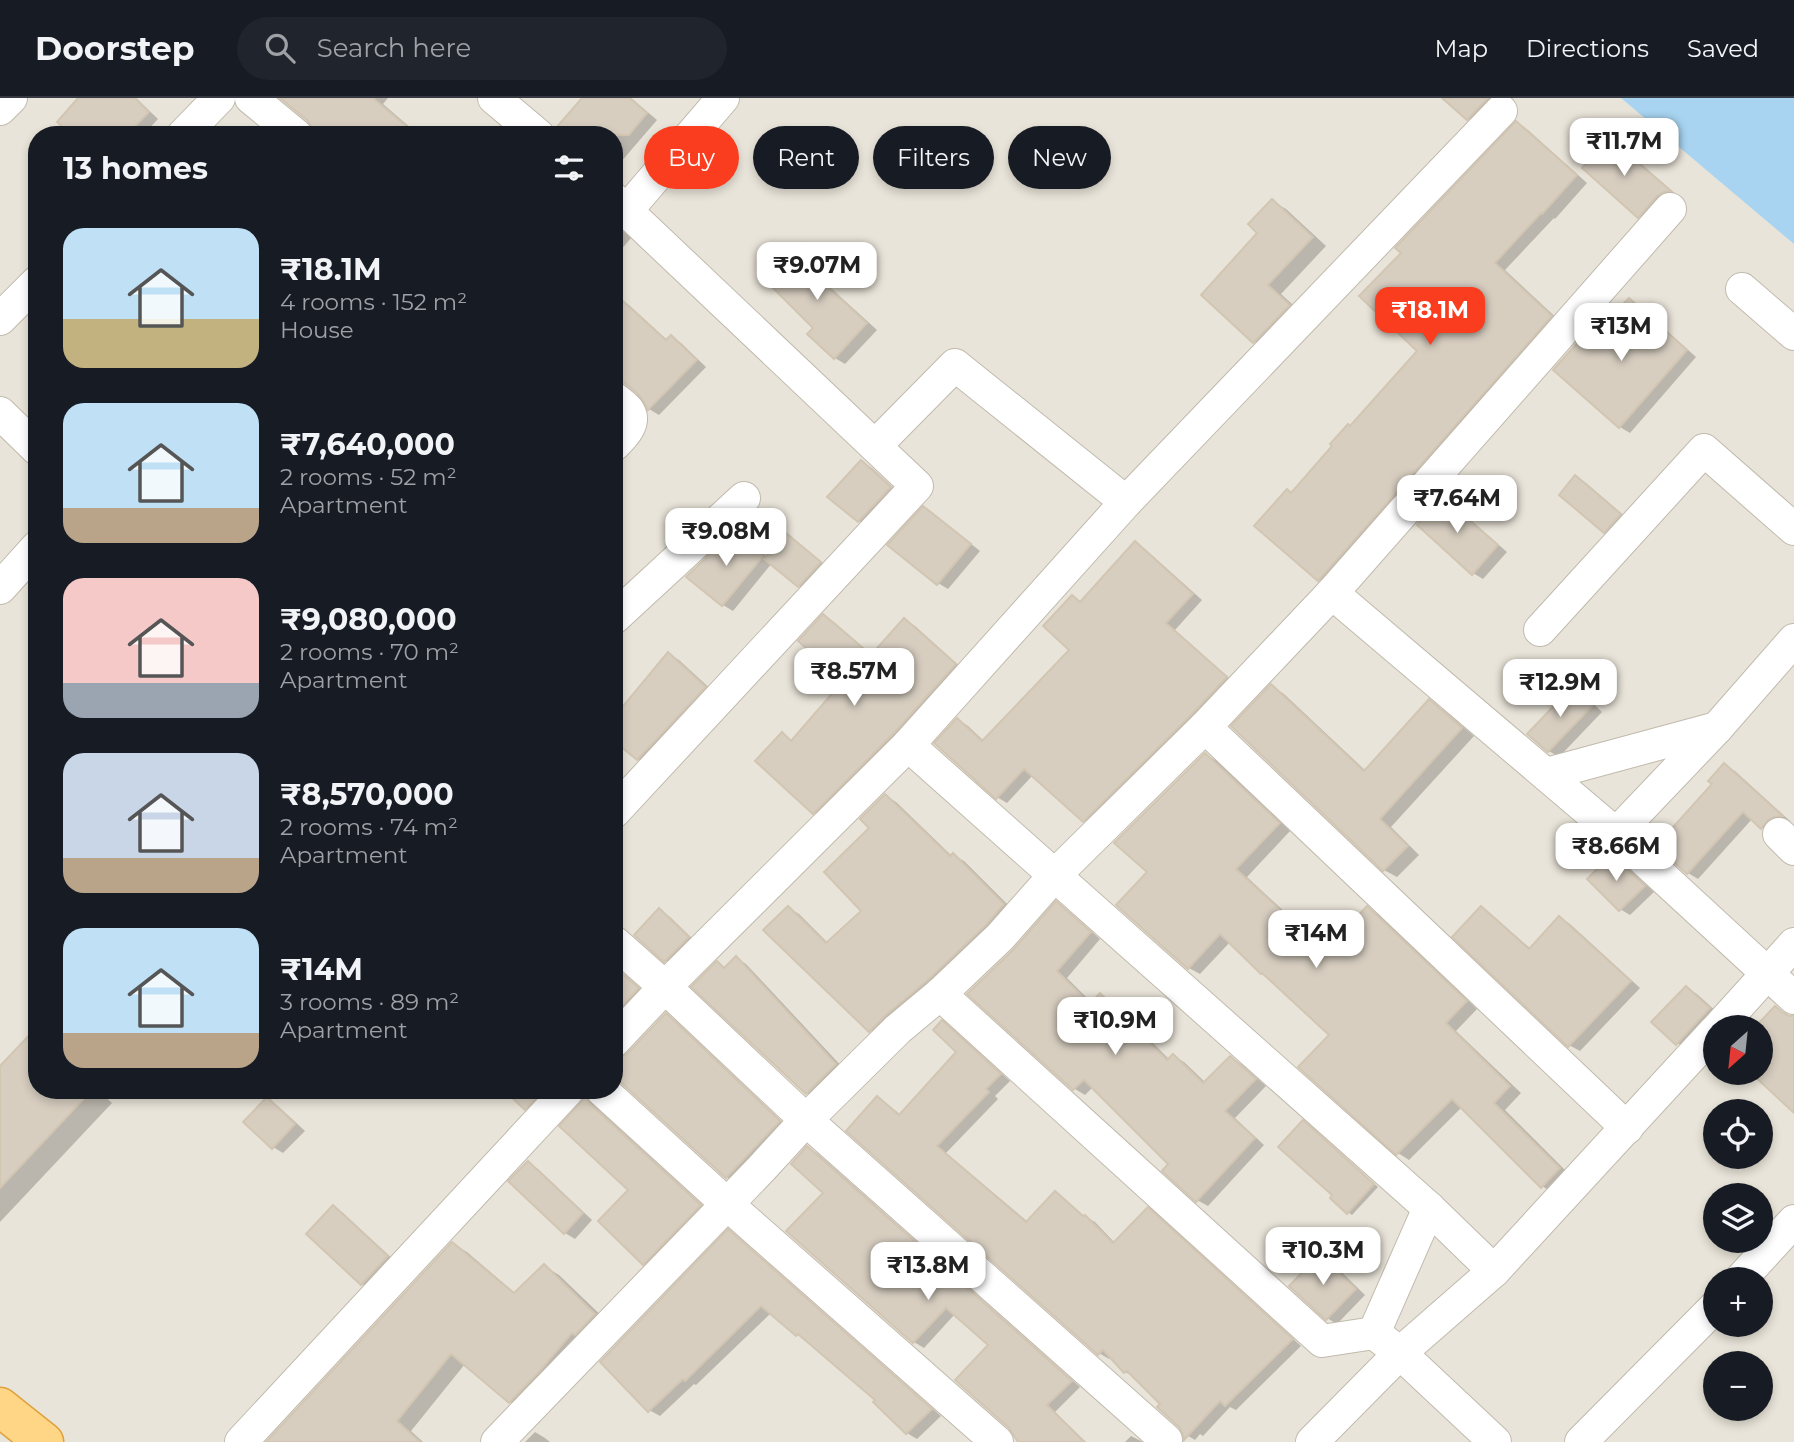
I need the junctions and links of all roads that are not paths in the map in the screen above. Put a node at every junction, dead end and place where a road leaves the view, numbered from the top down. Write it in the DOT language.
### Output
graph roads {
  1 [pos="11,98"];
  2 [pos="219,98"];
  3 [pos="251,98"];
  4 [pos="494,98"];
  5 [pos="723,98"];
  6 [pos="0,110"];
  7 [pos="1501,111"];
  8 [pos="192,126"];
  9 [pos="285,126"];
  10 [pos="527,126"];
  11 [pos="623,201"];
  12 [pos="623,207"];
  13 [pos="1670,209"];
  14 [pos="1742,289"];
  15 [pos="28,291"];
  16 [pos="0,318"];
  17 [pos="1794,334"];
  18 [pos="623,405"];
  19 [pos="0,413"];
  20 [pos="623,436"];
  21 [pos="28,440"];
  22 [pos="875,446"];
  23 [pos="744,498"];
  24 [pos="1126,502"];
  25 [pos="1794,529"];
  26 [pos="28,557"];
  27 [pos="0,588"];
  28 [pos="1332,593"];
  29 [pos="623,610"];
  30 [pos="1540,630"];
  31 [pos="1794,640"];
  32 [pos="1205,727"];
  33 [pos="1717,728"];
  34 [pos="908,745"];
  35 [pos="1547,774"];
  36 [pos="623,802"];
  37 [pos="1616,834"];
  38 [pos="1054,876"];
  39 [pos="1794,944"];
  40 [pos="623,950"];
  41 [pos="1767,974"];
  42 [pos="665,987"];
  43 [pos="940,994"];
  44 [pos="1794,998"];
  45 [pos="1730,1015"];
  46 [pos="623,1031"];
  47 [pos="1703,1044"];
  48 [pos="560,1099"];
  49 [pos="612,1099"];
  50 [pos="806,1121"];
  51 [pos="1627,1128"];
  52 [pos="727,1204"];
  53 [pos="1429,1208"];
  54 [pos="1794,1221"];
  55 [pos="1752,1267"];
  56 [pos="1494,1270"];
  57 [pos="1703,1319"];
  58 [pos="1374,1334"];
  59 [pos="1400,1353"];
  60 [pos="0,1407"];
  61 [pos="1166,1440"];
  62 [pos="44,1442"];
  63 [pos="241,1442"];
  64 [pos="497,1442"];
  65 [pos="997,1442"];
  66 [pos="1312,1442"];
  67 [pos="1495,1442"];
  68 [pos="1581,1442"];
  1 -- 6 [label="street"];
  2 -- 8 [label="street"];
  3 -- 9 [label="street"];
  4 -- 10 [label="street"];
  5 -- 11 [label="street"];
  7 -- 24 [label="street"];
  12 -- 22 [label="street"];
  13 -- 28 [label="street"];
  14 -- 17 [label="street"];
  15 -- 16 [label="street"];
  18 -- 20 [label="street"];
  19 -- 21 [label="street"];
  22 -- 24 [label="street"];
  22 -- 36 [label="street"];
  23 -- 29 [label="street"];
  24 -- 34 [label="street"];
  25 -- 30 [label="street"];
  26 -- 27 [label="street"];
  28 -- 32 [label="street"];
  28 -- 35 [label="street"];
  31 -- 33 [label="street"];
  32 -- 38 [label="street"];
  32 -- 51 [label="street"];
  33 -- 35 [label="street"];
  33 -- 37 [label="street"];
  34 -- 38 [label="street"];
  34 -- 42 [label="street"];
  35 -- 37 [label="street"];
  37 -- 41 [label="street"];
  38 -- 43 [label="street"];
  38 -- 53 [label="street"];
  39 -- 41 [label="street"];
  40 -- 42 [label="street"];
  41 -- 44 [label="street"];
  41 -- 45 [label="street"];
  42 -- 46 [label="street"];
  42 -- 50 [label="street"];
  43 -- 50 [label="street"];
  43 -- 58 [label="street"];
  47 -- 51 [label="street"];
  48 -- 63 [label="street"];
  49 -- 52 [label="street"];
  50 -- 52 [label="street"];
  50 -- 61 [label="street"];
  51 -- 56 [label="street"];
  52 -- 64 [label="street"];
  52 -- 65 [label="street"];
  53 -- 56 [label="street"];
  53 -- 58 [label="street"];
  54 -- 55 [label="street"];
  56 -- 59 [label="street"];
  57 -- 68 [label="street"];
  58 -- 59 [label="street"];
  59 -- 66 [label="street"];
  59 -- 67 [label="street"];
  60 -- 62 [label="highway"];
}
